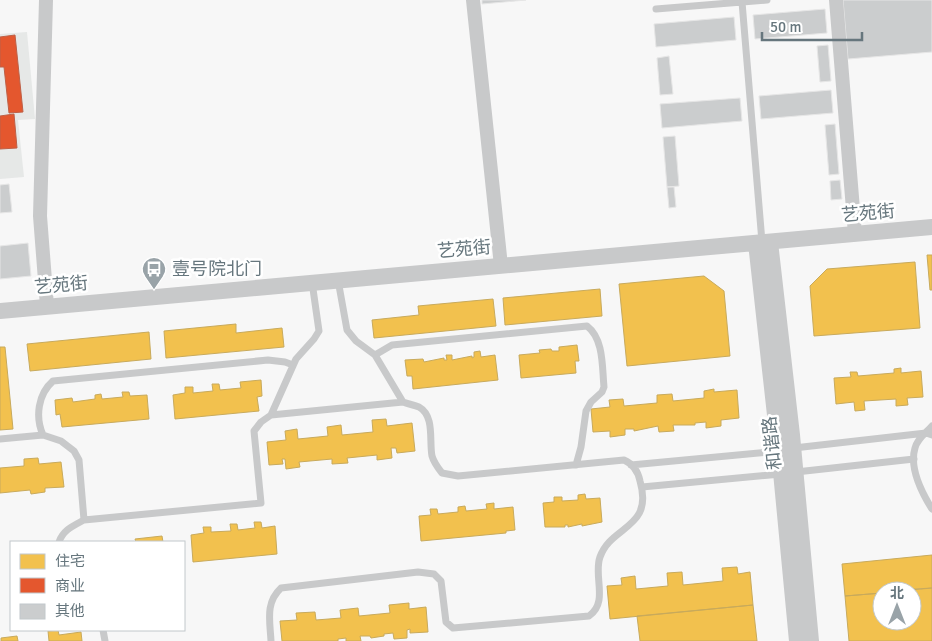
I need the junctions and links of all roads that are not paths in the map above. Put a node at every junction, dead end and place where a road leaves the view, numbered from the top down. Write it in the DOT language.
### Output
graph roads {
  1 [pos="46,0"];
  2 [pos="473,0"];
  3 [pos="767,0"];
  4 [pos="836,0"];
  5 [pos="742,2"];
  6 [pos="656,9"];
  7 [pos="932,227"];
  8 [pos="855,234"];
  9 [pos="763,242"];
  10 [pos="501,266"];
  11 [pos="338,280"];
  12 [pos="312,282"];
  13 [pos="48,306"];
  14 [pos="0,310"];
  15 [pos="375,354"];
  16 [pos="293,365"];
  17 [pos="403,402"];
  18 [pos="271,415"];
  19 [pos="932,426"];
  20 [pos="929,434"];
  21 [pos="43,435"];
  22 [pos="0,438"];
  23 [pos="786,449"];
  24 [pos="914,459"];
  25 [pos="576,465"];
  26 [pos="631,465"];
  27 [pos="788,473"];
  28 [pos="642,488"];
  29 [pos="932,509"];
  30 [pos="84,520"];
  31 [pos="59,541"];
  32 [pos="271,641"];
  33 [pos="797,641"];
  34 [pos="811,641"];
  1 -- 13 [label="street"];
  2 -- 10 [label="street"];
  3 -- 5 [label="lane"];
  4 -- 8 [label="street"];
  5 -- 6 [label="lane"];
  5 -- 9 [label="lane"];
  7 -- 8 [label="street, 艺苑街"];
  8 -- 9 [label="street, 艺苑街"];
  9 -- 10 [label="street, 艺苑街"];
  9 -- 23 [label="street, 和谐路"];
  10 -- 11 [label="street, 艺苑街"];
  11 -- 12 [label="street, 艺苑街"];
  11 -- 15 [label="lane"];
  12 -- 13 [label="street, 艺苑街"];
  12 -- 16 [label="lane"];
  13 -- 14 [label="street, 艺苑街"];
  15 -- 17 [label="lane"];
  15 -- 25 [label="lane"];
  16 -- 18 [label="lane"];
  16 -- 21 [label="lane"];
  17 -- 18 [label="lane"];
  17 -- 25 [label="lane"];
  18 -- 30 [label="lane"];
  19 -- 20 [label="lane"];
  20 -- 23 [label="lane"];
  20 -- 24 [label="lane"];
  21 -- 22 [label="lane"];
  21 -- 30 [label="lane"];
  23 -- 26 [label="lane"];
  23 -- 27 [label="street, 和谐路"];
  24 -- 27 [label="lane"];
  24 -- 29 [label="lane"];
  25 -- 26 [label="lane"];
  26 -- 28 [label="lane"];
  27 -- 28 [label="lane"];
  27 -- 33 [label="street, 和谐路"];
  27 -- 34 [label="street, 和谐路"];
  28 -- 32 [label="lane"];
  30 -- 31 [label="lane"];
}
